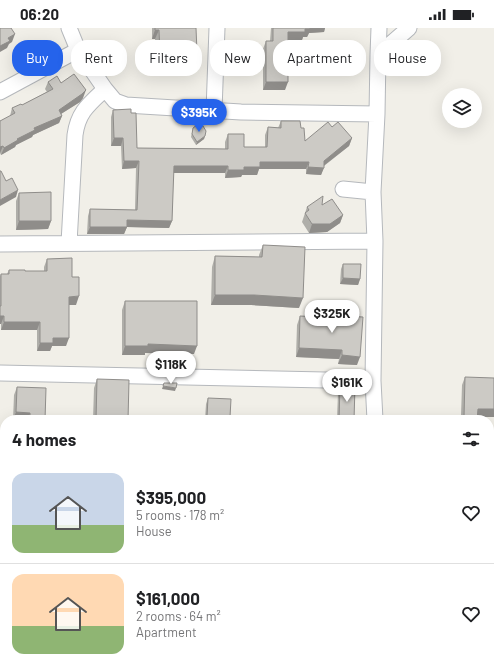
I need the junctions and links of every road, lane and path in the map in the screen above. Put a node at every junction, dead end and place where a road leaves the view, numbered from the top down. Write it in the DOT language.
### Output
graph roads {
  1 [pos="69,28"];
  2 [pos="217,28"];
  3 [pos="379,28"];
  4 [pos="409,28"];
  5 [pos="74,40"];
  6 [pos="379,40"];
  7 [pos="395,40"];
  8 [pos="71,54"];
  9 [pos="96,76"];
  10 [pos="378,76"];
  11 [pos="105,89"];
  12 [pos="0,92"];
  13 [pos="214,111"];
  14 [pos="377,114"];
  15 [pos="343,189"];
  16 [pos="373,192"];
  17 [pos="375,241"];
  18 [pos="70,243"];
  19 [pos="0,244"];
  20 [pos="0,373"];
  21 [pos="373,381"];
  22 [pos="375,415"];
  1 -- 5 [label="street"];
  2 -- 13 [label="street"];
  3 -- 6 [label="street"];
  4 -- 7 [label="street"];
  8 -- 12 [label="street"];
  9 -- 11 [label="street"];
  10 -- 14 [label="street"];
  11 -- 13 [label="street"];
  11 -- 18 [label="street"];
  13 -- 14 [label="street"];
  14 -- 16 [label="street"];
  15 -- 16 [label="street"];
  16 -- 17 [label="street"];
  17 -- 18 [label="street"];
  17 -- 21 [label="street"];
  18 -- 19 [label="street"];
  20 -- 21 [label="street"];
  21 -- 22 [label="street"];
}
